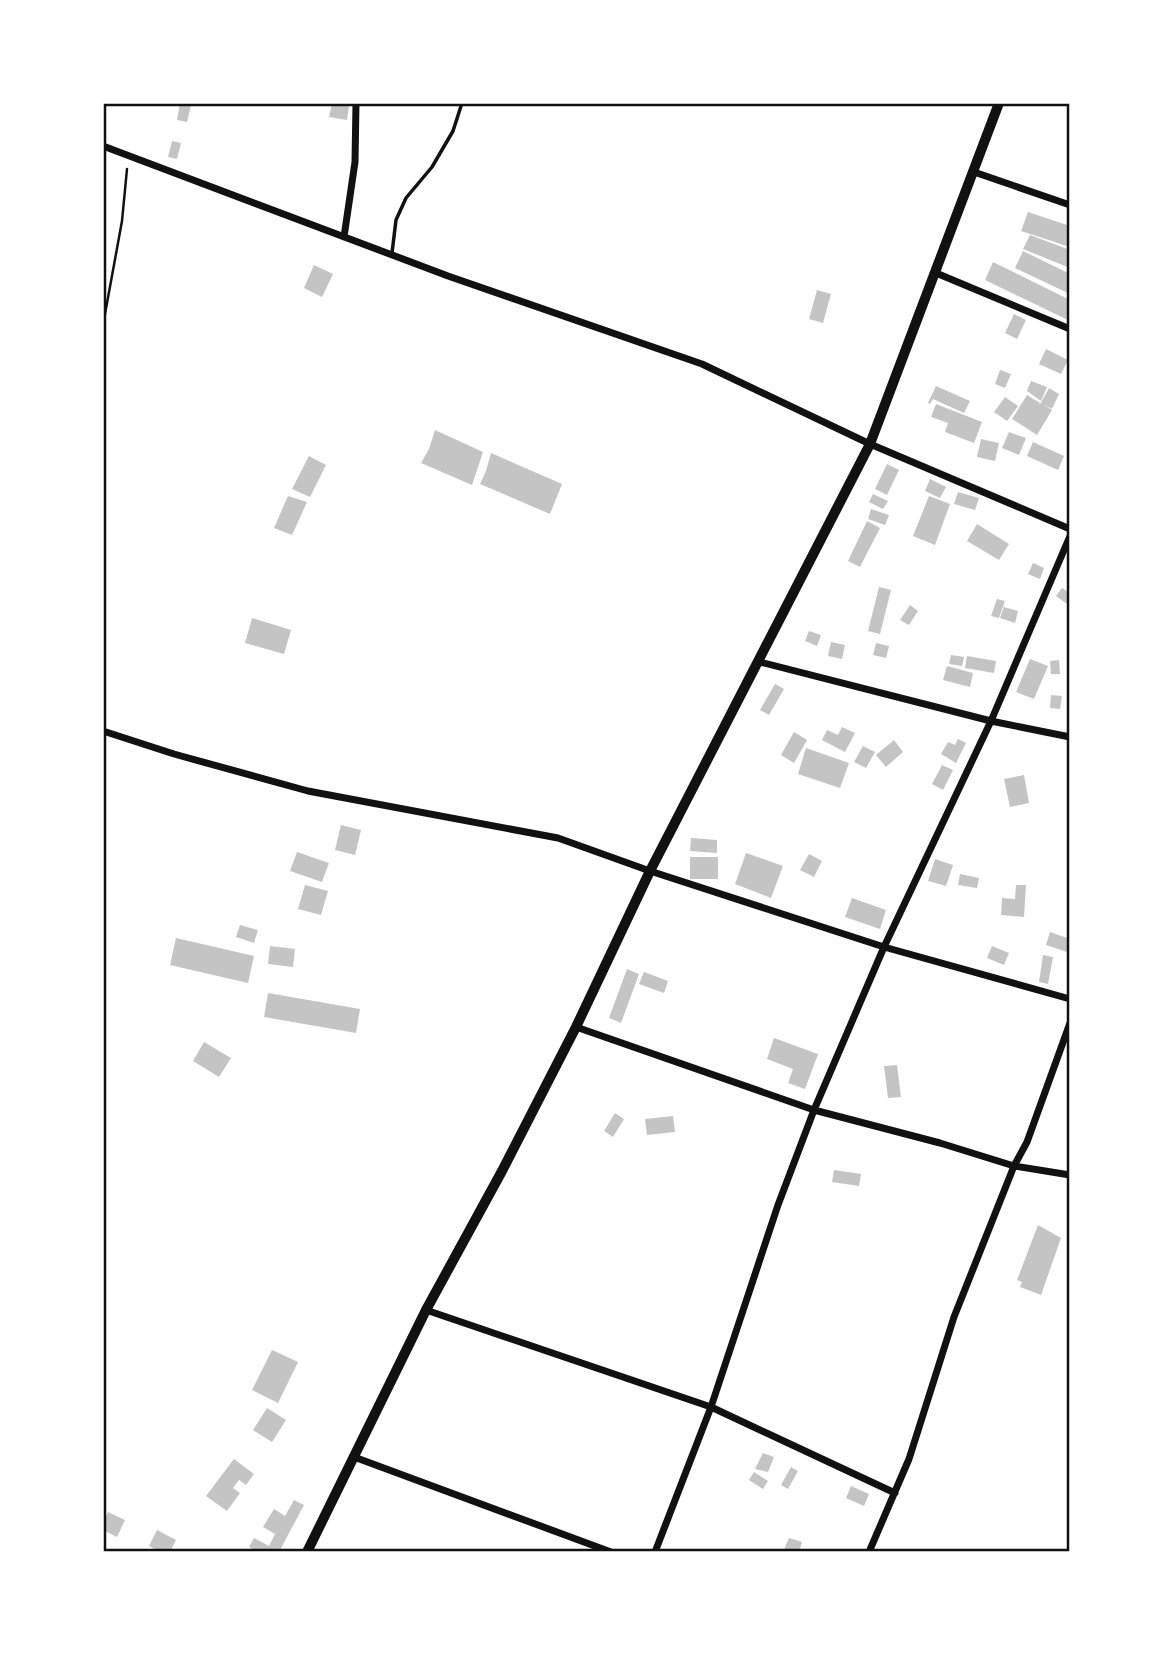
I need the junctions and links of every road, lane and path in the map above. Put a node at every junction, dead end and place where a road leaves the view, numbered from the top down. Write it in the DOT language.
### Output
graph roads {
  1 [pos="356,103"];
  2 [pos="462,103"];
  3 [pos="999,103"];
  4 [pos="103,146"];
  5 [pos="129,155"];
  6 [pos="974,172"];
  7 [pos="1070,205"];
  8 [pos="344,237"];
  9 [pos="392,255"];
  10 [pos="936,273"];
  11 [pos="103,325"];
  12 [pos="1070,329"];
  13 [pos="870,444"];
  14 [pos="1070,529"];
  15 [pos="1070,536"];
  16 [pos="760,662"];
  17 [pos="991,721"];
  18 [pos="103,731"];
  19 [pos="1070,737"];
  20 [pos="650,871"];
  21 [pos="884,947"];
  22 [pos="1070,999"];
  23 [pos="1070,1023"];
  24 [pos="576,1027"];
  25 [pos="814,1110"];
  26 [pos="1014,1166"];
  27 [pos="1070,1175"];
  28 [pos="426,1310"];
  29 [pos="711,1407"];
  30 [pos="354,1457"];
  31 [pos="895,1493"];
  32 [pos="307,1552"];
  33 [pos="611,1552"];
  34 [pos="655,1552"];
  35 [pos="869,1552"];
  1 -- 8 [label="street"];
  2 -- 9 [label="lane"];
  3 -- 6 [label="main road"];
  4 -- 5 [label="street"];
  5 -- 8 [label="street"];
  5 -- 11 [label="path"];
  6 -- 7 [label="street"];
  6 -- 10 [label="main road"];
  8 -- 9 [label="street"];
  9 -- 13 [label="street"];
  10 -- 12 [label="street"];
  10 -- 13 [label="main road"];
  13 -- 14 [label="street"];
  13 -- 16 [label="main road"];
  15 -- 17 [label="street"];
  16 -- 17 [label="street"];
  16 -- 20 [label="main road"];
  17 -- 19 [label="street"];
  17 -- 21 [label="street"];
  18 -- 20 [label="street"];
  20 -- 21 [label="street"];
  20 -- 24 [label="main road"];
  21 -- 22 [label="street"];
  21 -- 25 [label="street"];
  23 -- 26 [label="street"];
  24 -- 25 [label="street"];
  24 -- 28 [label="main road"];
  25 -- 26 [label="street"];
  25 -- 29 [label="street"];
  26 -- 27 [label="street"];
  26 -- 31 [label="street"];
  28 -- 29 [label="street"];
  28 -- 30 [label="main road"];
  29 -- 31 [label="street"];
  29 -- 34 [label="street"];
  30 -- 32 [label="main road"];
  30 -- 33 [label="street"];
  31 -- 35 [label="street"];
}
